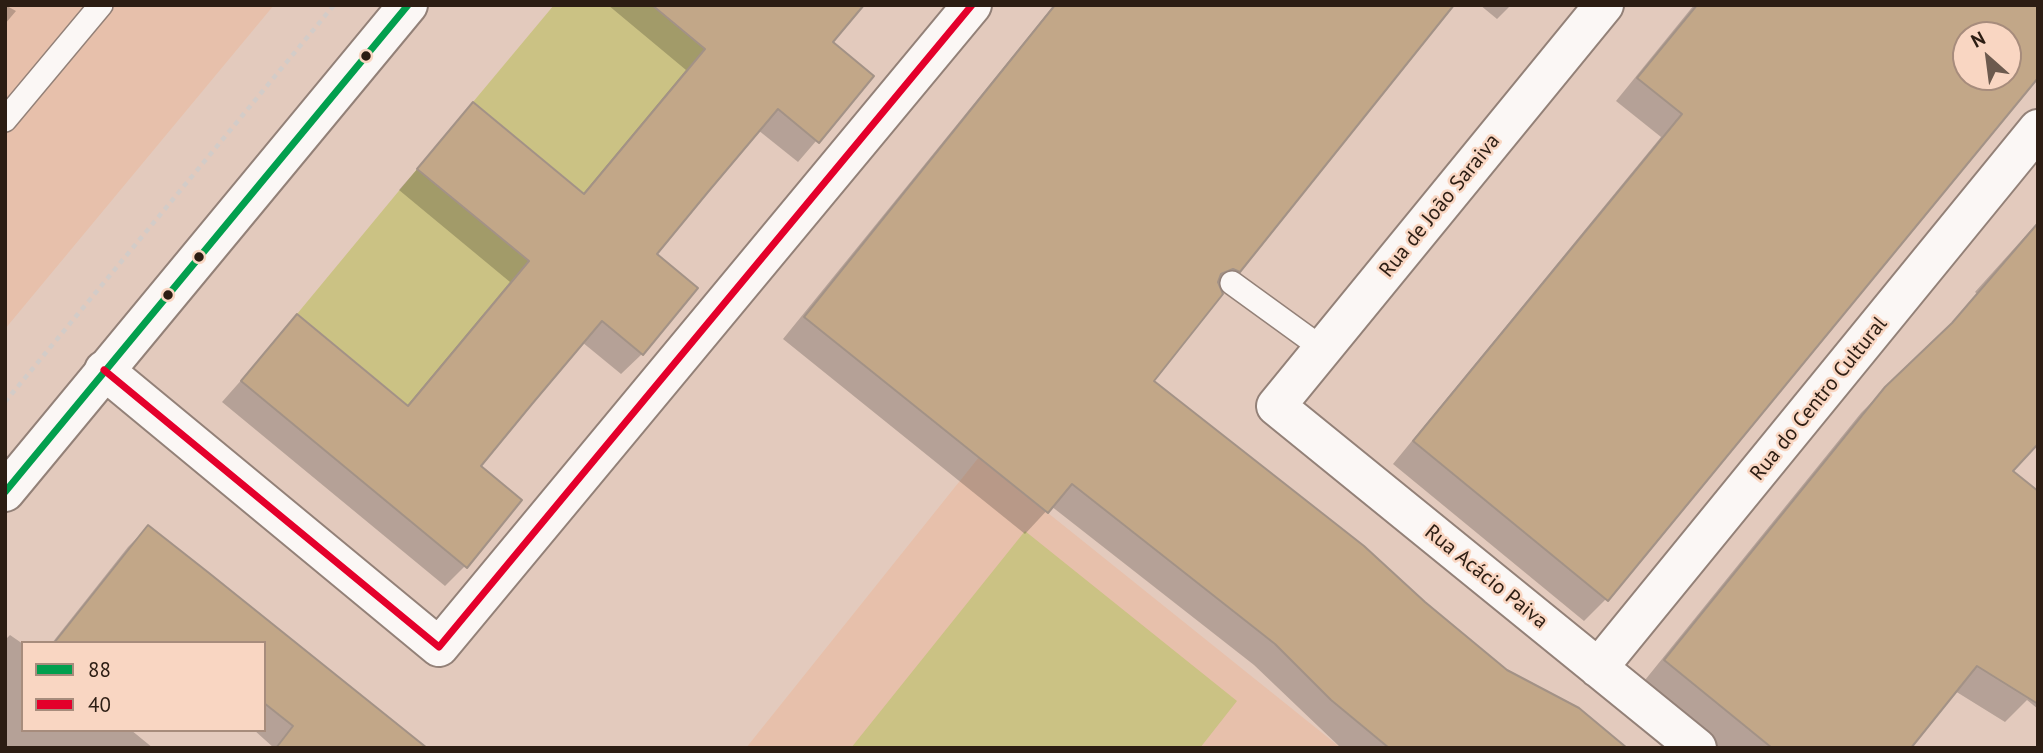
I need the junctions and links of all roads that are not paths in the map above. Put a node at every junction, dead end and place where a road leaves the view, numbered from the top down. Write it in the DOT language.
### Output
graph roads {
  1 [pos="100,5"];
  2 [pos="408,5"];
  3 [pos="972,5"];
  4 [pos="1604,5"];
  5 [pos="5,120"];
  6 [pos="2038,129"];
  7 [pos="1231,283"];
  8 [pos="1323,349"];
  9 [pos="104,370"];
  10 [pos="1276,406"];
  11 [pos="5,492"];
  12 [pos="1598,668"];
  13 [pos="1697,748"];
  1 -- 5 [label="lane"];
  2 -- 9 [label="street"];
  3 -- 9 [label="street"];
  4 -- 8 [label="street, Rua de João Saraiva"];
  6 -- 12 [label="street, Rua do Centro Cultural"];
  7 -- 8 [label="lane"];
  8 -- 10 [label="street, Rua de João Saraiva"];
  9 -- 11 [label="street"];
  10 -- 12 [label="street, Rua Acácio Paiva"];
  12 -- 13 [label="street, Rua Acácio Paiva"];
}
